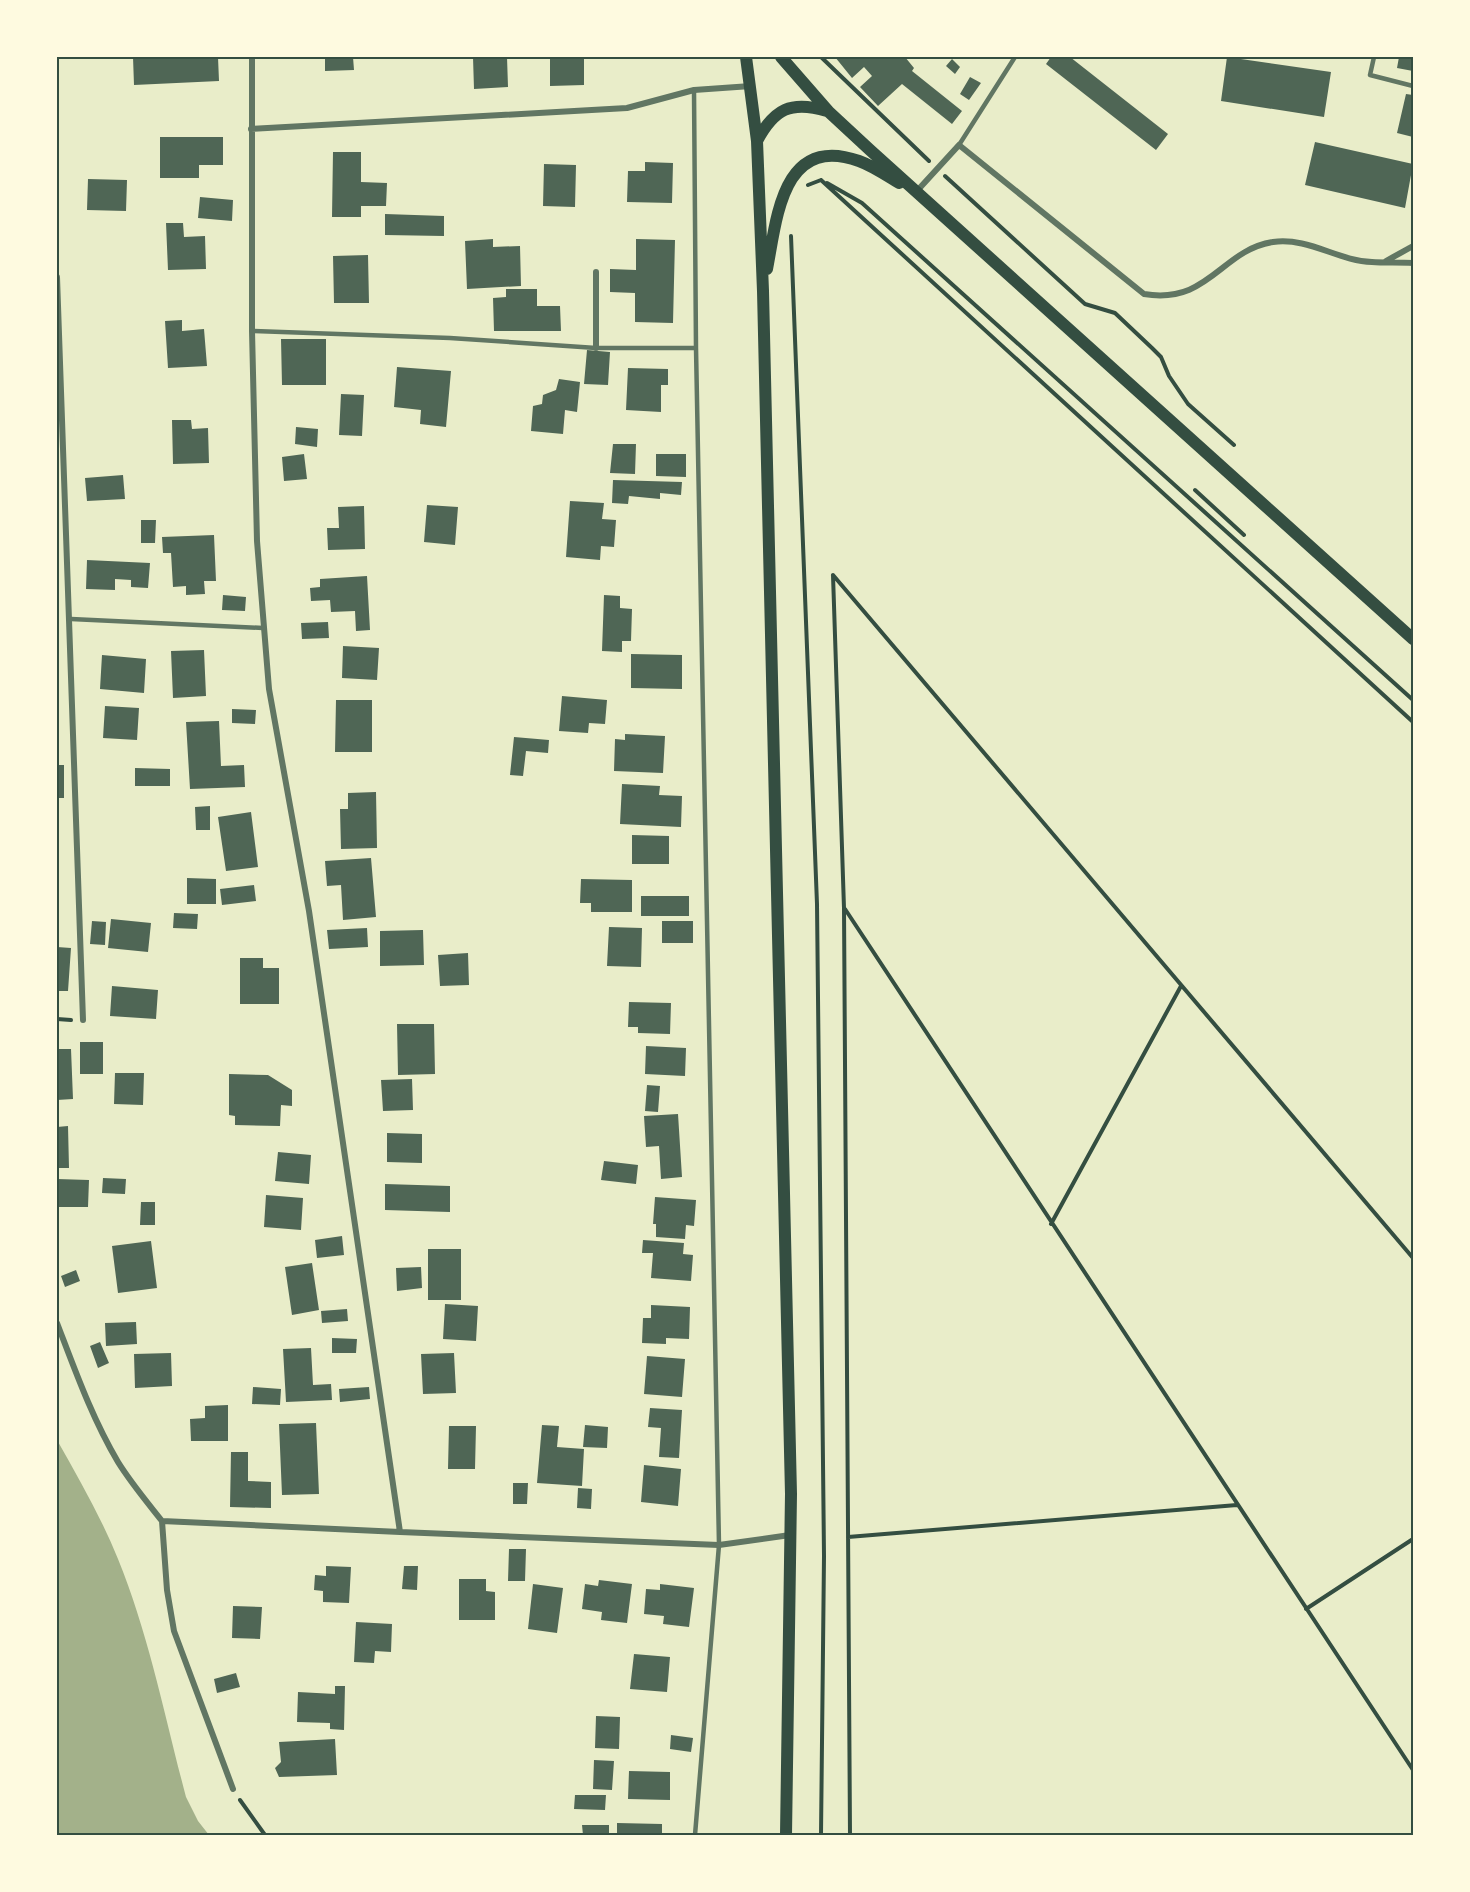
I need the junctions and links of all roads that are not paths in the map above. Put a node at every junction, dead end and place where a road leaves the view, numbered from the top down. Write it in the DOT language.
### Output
graph roads {
  1 [pos="252,57"];
  2 [pos="746,57"];
  3 [pos="781,57"];
  4 [pos="1015,57"];
  5 [pos="1374,57"];
  6 [pos="751,86"];
  7 [pos="1413,86"];
  8 [pos="694,90"];
  9 [pos="829,112"];
  10 [pos="252,129"];
  11 [pos="757,141"];
  12 [pos="959,145"];
  13 [pos="916,192"];
  14 [pos="1413,246"];
  15 [pos="1386,261"];
  16 [pos="1413,263"];
  17 [pos="596,272"];
  18 [pos="57,277"];
  19 [pos="763,291"];
  20 [pos="252,331"];
  21 [pos="596,348"];
  22 [pos="696,348"];
  23 [pos="71,619"];
  24 [pos="263,628"];
  25 [pos="1413,639"];
  26 [pos="83,1020"];
  27 [pos="57,1323"];
  28 [pos="162,1521"];
  29 [pos="400,1532"];
  30 [pos="791,1535"];
  31 [pos="719,1545"];
  32 [pos="233,1790"];
  33 [pos="695,1835"];
  34 [pos="786,1835"];
  1 -- 10 [label="street"];
  2 -- 6 [label="main road"];
  3 -- 9 [label="main road"];
  4 -- 12 [label="lane"];
  5 -- 7 [label="lane"];
  6 -- 8 [label="street"];
  6 -- 11 [label="main road"];
  8 -- 10 [label="street"];
  8 -- 22 [label="lane"];
  9 -- 11 [label="main road"];
  9 -- 13 [label="main road"];
  10 -- 20 [label="street"];
  11 -- 19 [label="main road"];
  12 -- 13 [label="street"];
  12 -- 15 [label="street"];
  13 -- 19 [label="main road"];
  13 -- 25 [label="main road"];
  14 -- 15 [label="street"];
  15 -- 16 [label="street"];
  17 -- 21 [label="street"];
  18 -- 23 [label="street"];
  19 -- 30 [label="main road"];
  20 -- 21 [label="lane"];
  20 -- 24 [label="street"];
  21 -- 22 [label="lane"];
  22 -- 31 [label="lane"];
  23 -- 24 [label="lane"];
  23 -- 26 [label="street"];
  24 -- 29 [label="street"];
  27 -- 28 [label="street"];
  28 -- 29 [label="street"];
  28 -- 32 [label="street"];
  29 -- 31 [label="street"];
  30 -- 31 [label="street"];
  30 -- 34 [label="main road"];
  31 -- 33 [label="lane"];
}
